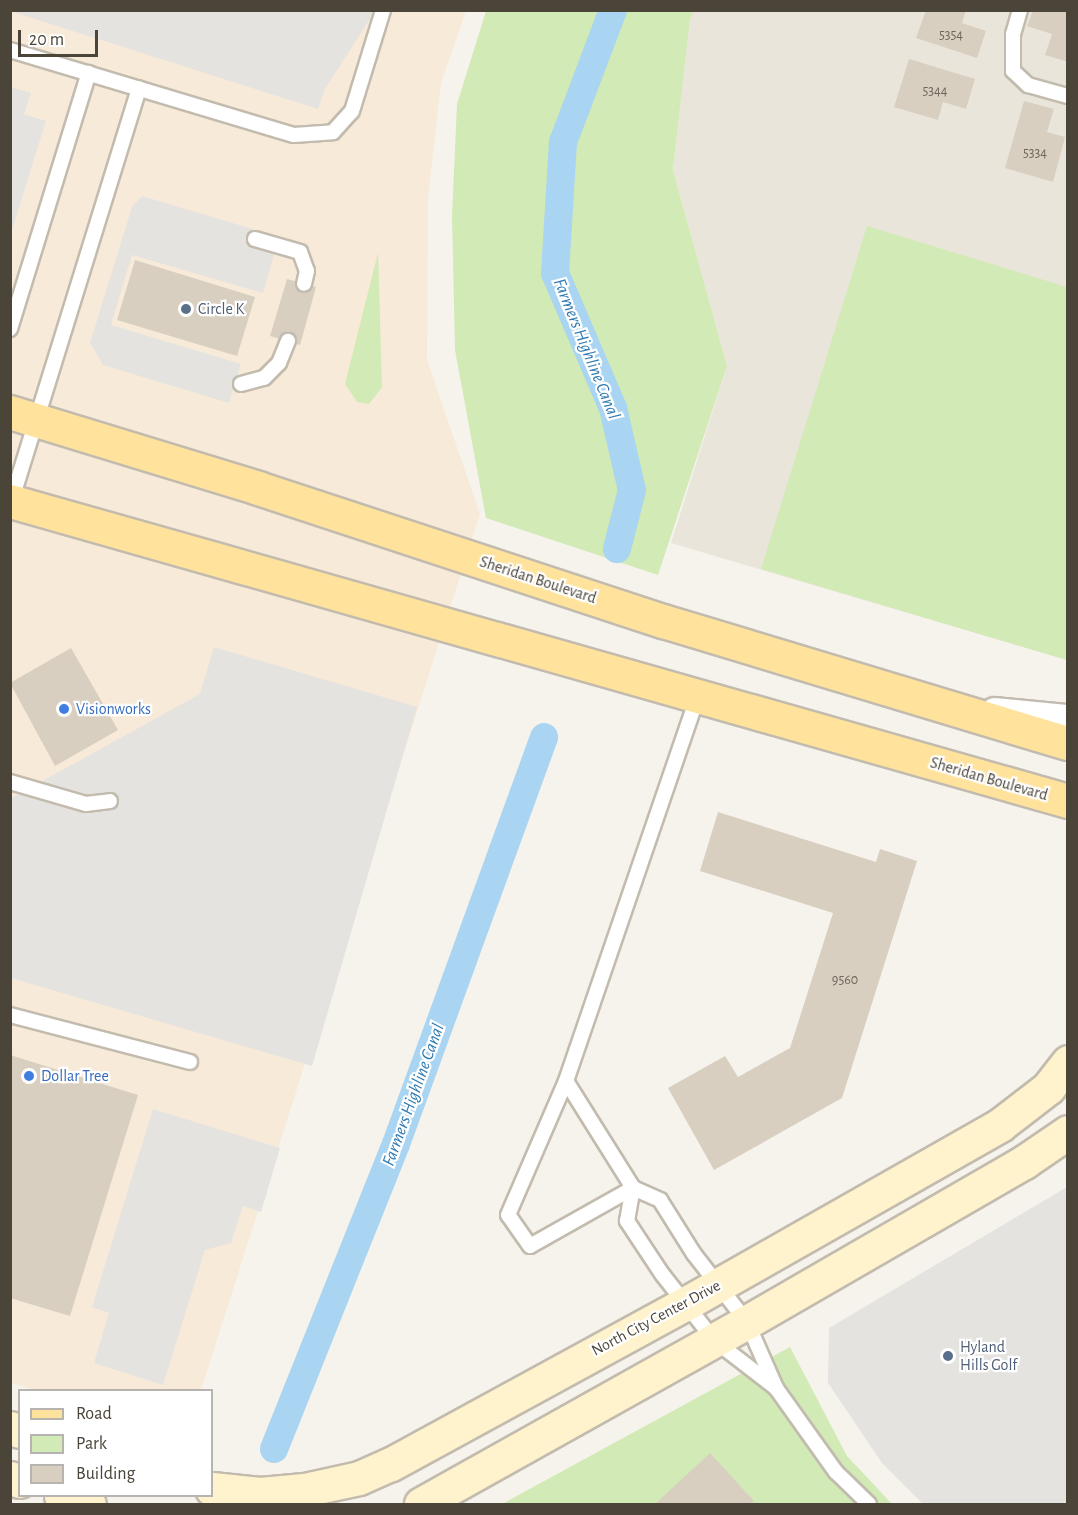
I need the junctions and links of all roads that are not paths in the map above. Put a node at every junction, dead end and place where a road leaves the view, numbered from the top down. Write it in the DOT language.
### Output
graph roads {
  1 [pos="383,10"];
  2 [pos="1020,10"];
  3 [pos="10,50"];
  4 [pos="89,73"];
  5 [pos="139,88"];
  6 [pos="1068,96"];
  7 [pos="255,239"];
  8 [pos="304,284"];
  9 [pos="10,329"];
  10 [pos="288,341"];
  11 [pos="241,384"];
  12 [pos="24,416"];
  13 [pos="11,502"];
  14 [pos="698,696"];
  15 [pos="951,708"];
  16 [pos="1068,720"];
  17 [pos="1068,743"];
  18 [pos="10,782"];
  19 [pos="110,801"];
  20 [pos="1066,803"];
  21 [pos="10,1015"];
  22 [pos="190,1062"];
  23 [pos="1068,1062"];
  24 [pos="566,1081"];
  25 [pos="1068,1132"];
  26 [pos="633,1188"];
  27 [pos="718,1285"];
  28 [pos="685,1304"];
  29 [pos="747,1322"];
  30 [pos="715,1341"];
  31 [pos="776,1388"];
  32 [pos="213,1489"];
  33 [pos="64,1497"];
  34 [pos="89,1504"];
  35 [pos="421,1504"];
  36 [pos="869,1504"];
  1 -- 5 [label="lane"];
  2 -- 6 [label="lane"];
  3 -- 4 [label="lane"];
  4 -- 5 [label="lane"];
  4 -- 9 [label="lane"];
  5 -- 12 [label="lane"];
  7 -- 8 [label="lane"];
  10 -- 11 [label="lane"];
  12 -- 13 [label="lane"];
  12 -- 15 [label="main road, Sheridan Boulevard"];
  13 -- 14 [label="main road, Sheridan Boulevard"];
  14 -- 20 [label="main road, Sheridan Boulevard"];
  14 -- 24 [label="lane"];
  15 -- 16 [label="street"];
  15 -- 17 [label="main road, Sheridan Boulevard"];
  18 -- 19 [label="lane"];
  21 -- 22 [label="lane"];
  23 -- 27 [label="street, North City Center Drive"];
  24 -- 26 [label="lane"];
  24 -- 26 [label="lane"];
  25 -- 29 [label="street"];
  26 -- 27 [label="lane"];
  26 -- 28 [label="lane"];
  27 -- 28 [label="street, North City Center Drive"];
  27 -- 29 [label="lane"];
  28 -- 30 [label="lane"];
  28 -- 32 [label="street, North City Center Drive"];
  29 -- 30 [label="street"];
  29 -- 31 [label="lane"];
  30 -- 31 [label="lane"];
  30 -- 35 [label="street"];
  31 -- 36 [label="lane"];
  33 -- 34 [label="street"];
}
